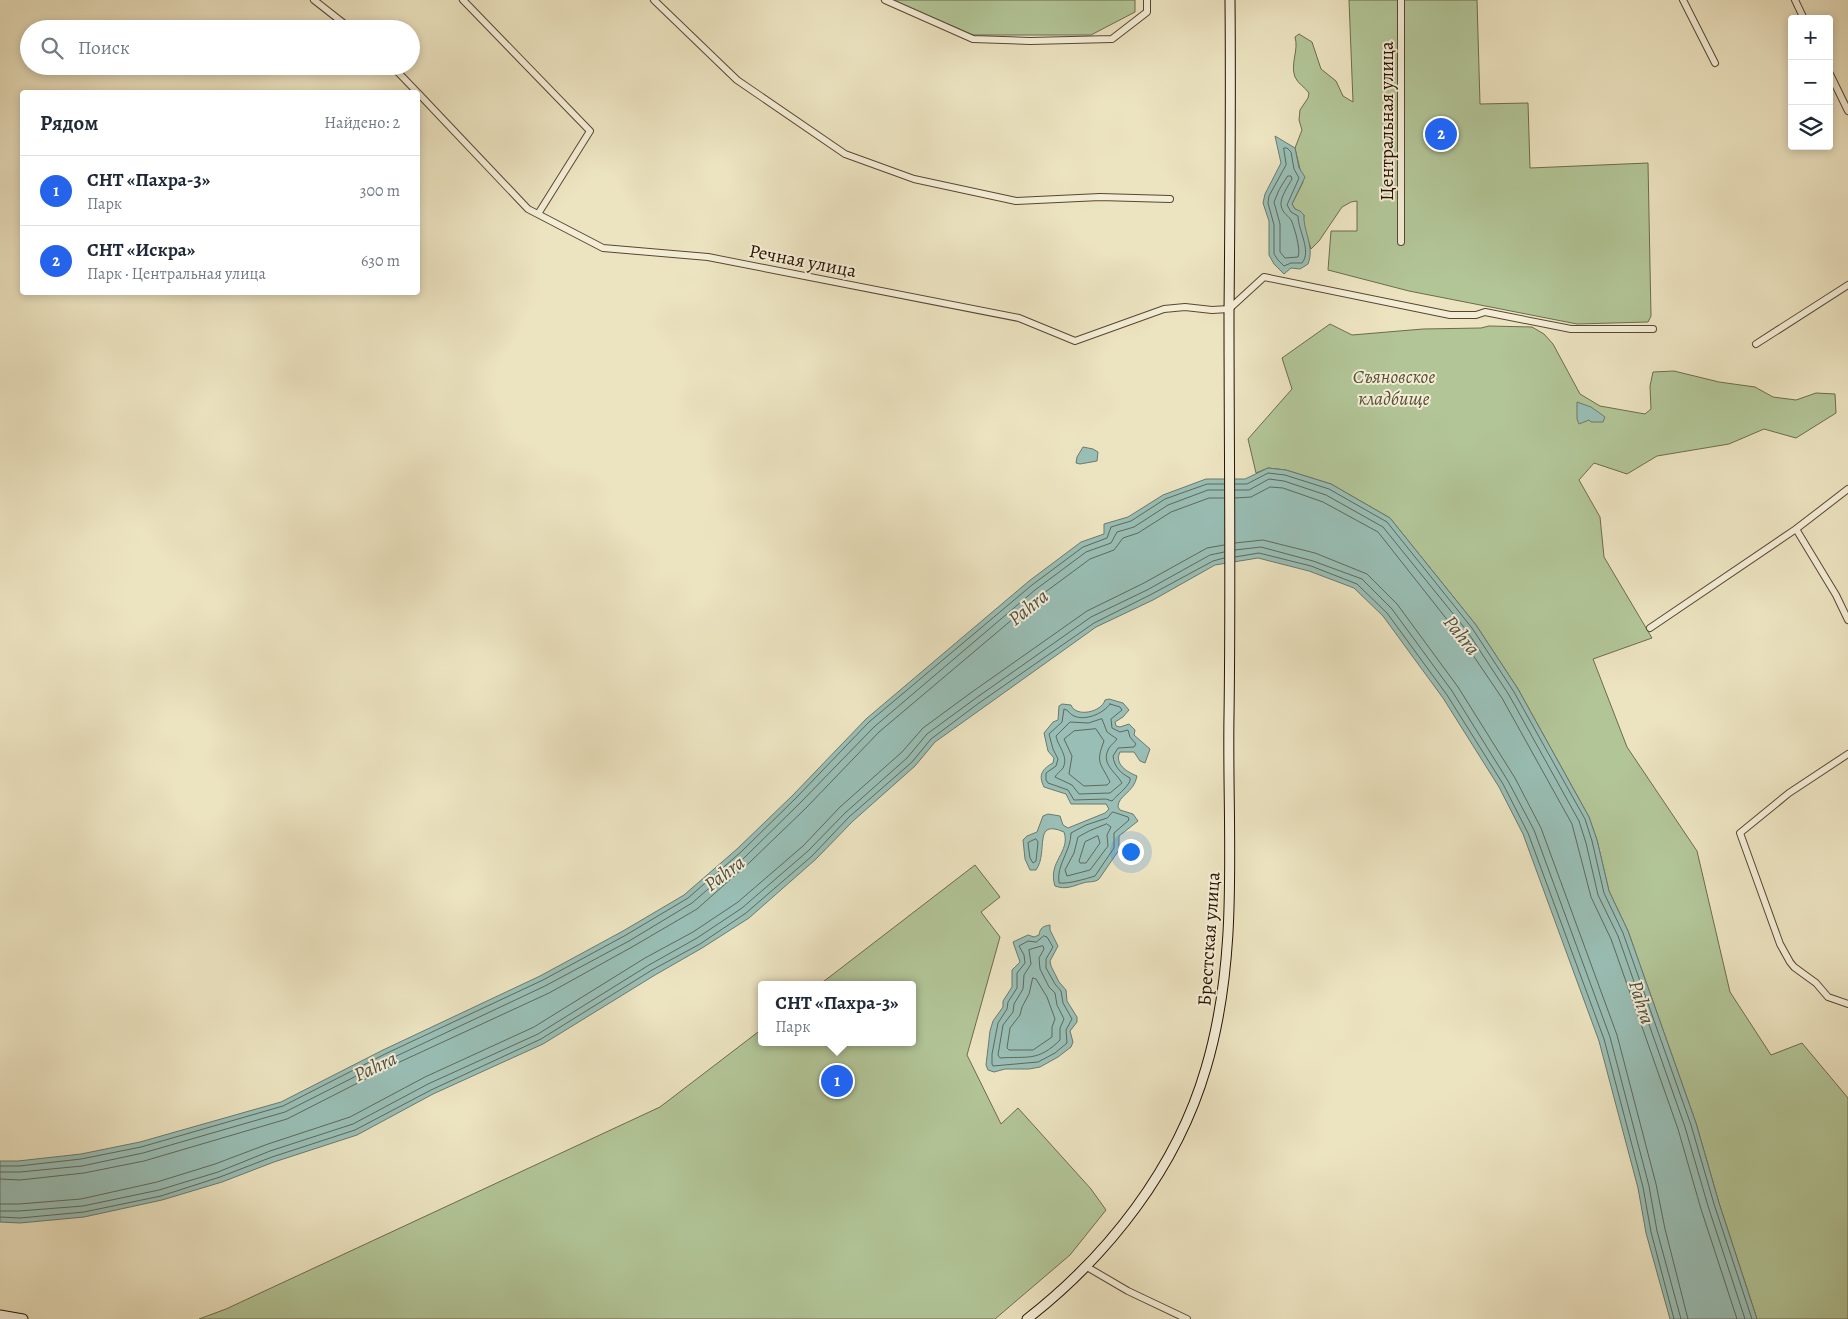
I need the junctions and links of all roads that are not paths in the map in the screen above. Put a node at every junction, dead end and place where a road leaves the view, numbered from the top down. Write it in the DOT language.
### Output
graph roads {
  1 [pos="314,0"];
  2 [pos="463,0"];
  3 [pos="654,0"];
  4 [pos="885,0"];
  5 [pos="1147,0"];
  6 [pos="1230,0"];
  7 [pos="1401,0"];
  8 [pos="1683,0"];
  9 [pos="1796,0"];
  10 [pos="1802,15"];
  11 [pos="340,20"];
  12 [pos="1715,63"];
  13 [pos="400,75"];
  14 [pos="1833,80"];
  15 [pos="414,90"];
  16 [pos="420,96"];
  17 [pos="1848,111"];
  18 [pos="1170,199"];
  19 [pos="538,214"];
  20 [pos="1401,242"];
  21 [pos="1848,285"];
  22 [pos="1229,309"];
  23 [pos="1654,329"];
  24 [pos="1756,344"];
  25 [pos="1848,489"];
  26 [pos="1796,529"];
  27 [pos="1848,620"];
  28 [pos="1650,628"];
  29 [pos="1848,754"];
  30 [pos="1848,1004"];
  31 [pos="1087,1266"];
  32 [pos="0,1314"];
  33 [pos="23,1319"];
  34 [pos="1027,1319"];
  35 [pos="1187,1319"];
  1 -- 11 [label="street"];
  2 -- 19 [label="street"];
  3 -- 18 [label="street"];
  4 -- 5 [label="street"];
  6 -- 22 [label="main road, Брестская улица"];
  7 -- 20 [label="street, Центральная улица"];
  8 -- 12 [label="street"];
  9 -- 10 [label="street"];
  13 -- 15 [label="street, Речная улица"];
  14 -- 17 [label="street"];
  16 -- 19 [label="street, Речная улица"];
  19 -- 22 [label="street, Речная улица"];
  21 -- 24 [label="street"];
  22 -- 23 [label="street"];
  22 -- 31 [label="main road, Брестская улица"];
  25 -- 26 [label="street"];
  26 -- 27 [label="street"];
  26 -- 28 [label="street"];
  29 -- 30 [label="street"];
  31 -- 34 [label="main road, Брестская улица"];
  31 -- 35 [label="street"];
  32 -- 33 [label="main road"];
}
